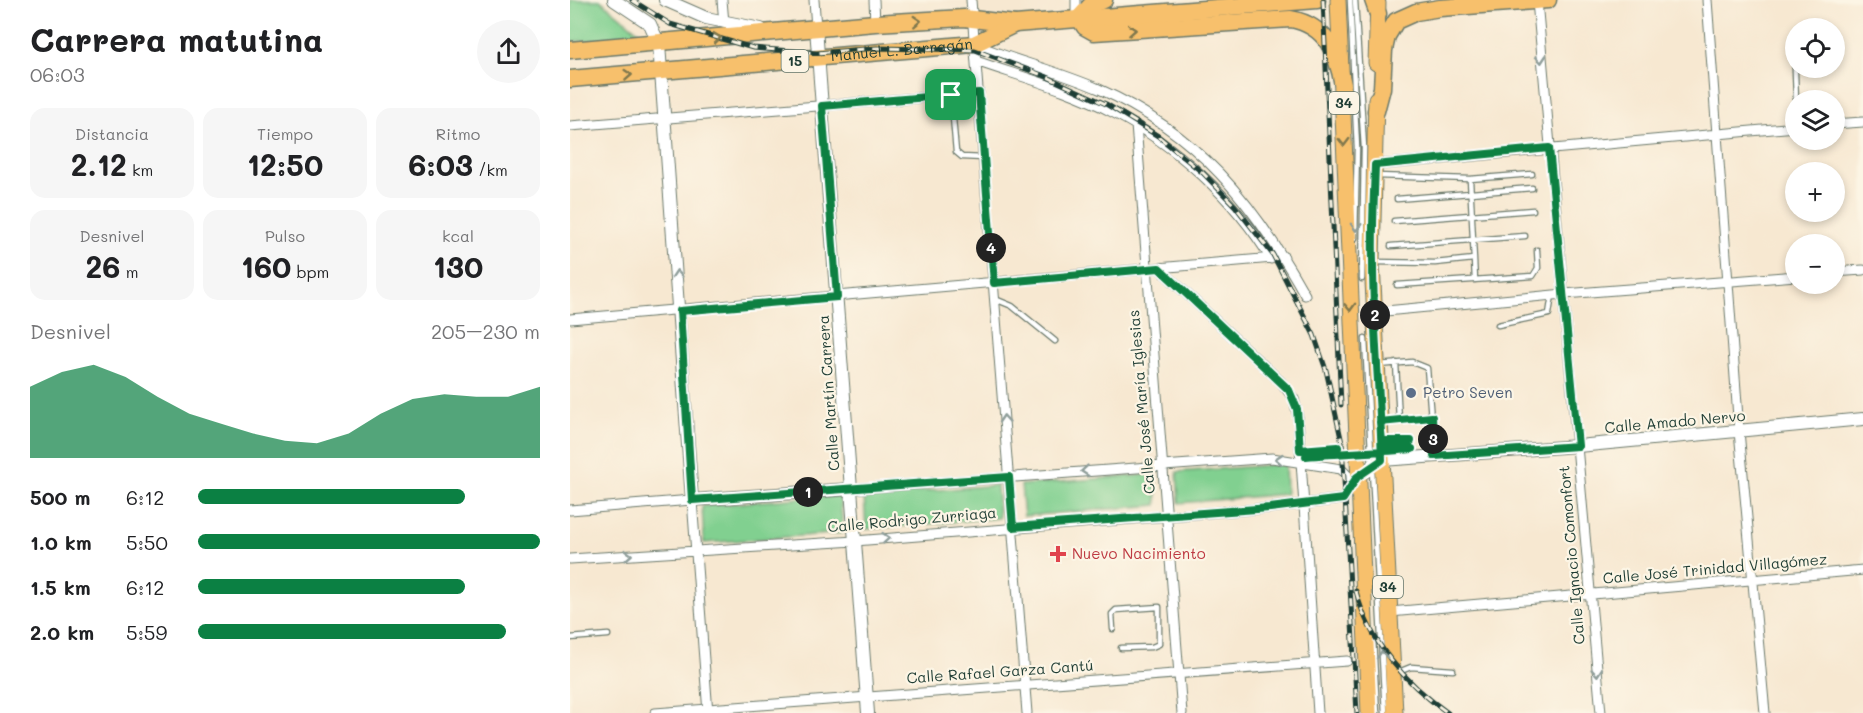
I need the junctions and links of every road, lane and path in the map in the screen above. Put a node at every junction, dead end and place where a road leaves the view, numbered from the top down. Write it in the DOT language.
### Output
graph roads {
  1 [pos="614,0"];
  2 [pos="665,0"];
  3 [pos="722,0"];
  4 [pos="814,0"];
  5 [pos="874,0"];
  6 [pos="971,0"];
  7 [pos="1076,0"];
  8 [pos="1104,0"];
  9 [pos="1317,0"];
  10 [pos="1338,0"];
  11 [pos="1350,0"];
  12 [pos="1355,0"];
  13 [pos="1542,0"];
  14 [pos="1707,0"];
  15 [pos="1376,5"];
  16 [pos="973,19"];
  17 [pos="1077,19"];
  18 [pos="724,23"];
  19 [pos="875,23"];
  20 [pos="1014,24"];
  21 [pos="816,28"];
  22 [pos="774,32"];
  23 [pos="659,44"];
  24 [pos="974,44"];
  25 [pos="570,50"];
  26 [pos="818,59"];
  27 [pos="976,62"];
  28 [pos="662,73"];
  29 [pos="570,80"];
  30 [pos="1343,85"];
  31 [pos="979,93"];
  32 [pos="951,95"];
  33 [pos="822,106"];
  34 [pos="1376,111"];
  35 [pos="666,118"];
  36 [pos="1863,122"];
  37 [pos="1845,123"];
  38 [pos="1136,125"];
  39 [pos="570,126"];
  40 [pos="1785,128"];
  41 [pos="1716,134"];
  42 [pos="1361,148"];
  43 [pos="1549,148"];
  44 [pos="984,158"];
  45 [pos="1375,171"];
  46 [pos="1532,174"];
  47 [pos="1470,179"];
  48 [pos="1532,188"];
  49 [pos="1471,194"];
  50 [pos="1397,199"];
  51 [pos="1533,210"];
  52 [pos="1472,216"];
  53 [pos="1394,221"];
  54 [pos="1525,236"];
  55 [pos="1474,238"];
  56 [pos="1391,246"];
  57 [pos="1536,249"];
  58 [pos="1284,257"];
  59 [pos="1271,259"];
  60 [pos="1474,259"];
  61 [pos="1372,262"];
  62 [pos="1159,268"];
  63 [pos="1147,270"];
  64 [pos="1863,270"];
  65 [pos="1845,272"];
  66 [pos="1785,277"];
  67 [pos="1362,279"];
  68 [pos="1354,280"];
  69 [pos="1475,280"];
  70 [pos="1727,282"];
  71 [pos="994,283"];
  72 [pos="1397,285"];
  73 [pos="1564,294"];
  74 [pos="1305,295"];
  75 [pos="1552,295"];
  76 [pos="837,297"];
  77 [pos="995,299"];
  78 [pos="680,311"];
  79 [pos="1375,312"];
  80 [pos="570,319"];
  81 [pos="1498,326"];
  82 [pos="1357,339"];
  83 [pos="1365,339"];
  84 [pos="1055,341"];
  85 [pos="1396,363"];
  86 [pos="1377,365"];
  87 [pos="1432,417"];
  88 [pos="1863,419"];
  89 [pos="1399,420"];
  90 [pos="1380,422"];
  91 [pos="1739,431"];
  92 [pos="1382,441"];
  93 [pos="1578,446"];
  94 [pos="1300,450"];
  95 [pos="1434,456"];
  96 [pos="1300,462"];
  97 [pos="1162,465"];
  98 [pos="1366,472"];
  99 [pos="1009,477"];
  100 [pos="851,489"];
  101 [pos="692,500"];
  102 [pos="1303,502"];
  103 [pos="570,510"];
  104 [pos="1167,516"];
  105 [pos="1013,527"];
  106 [pos="855,540"];
  107 [pos="696,550"];
  108 [pos="570,559"];
  109 [pos="1863,570"];
  110 [pos="1753,581"];
  111 [pos="1590,596"];
  112 [pos="1371,600"];
  113 [pos="1159,607"];
  114 [pos="1174,607"];
  115 [pos="1390,612"];
  116 [pos="1113,630"];
  117 [pos="1373,634"];
  118 [pos="608,635"];
  119 [pos="570,638"];
  120 [pos="1121,648"];
  121 [pos="1347,661"];
  122 [pos="1314,663"];
  123 [pos="1453,670"];
  124 [pos="1179,674"];
  125 [pos="1393,674"];
  126 [pos="1025,685"];
  127 [pos="867,696"];
  128 [pos="708,711"];
  129 [pos="655,713"];
  130 [pos="868,713"];
  131 [pos="1027,713"];
  132 [pos="1182,713"];
  133 [pos="1318,713"];
  134 [pos="1369,713"];
  135 [pos="1377,713"];
  136 [pos="1385,713"];
  137 [pos="1395,713"];
  138 [pos="1600,713"];
  139 [pos="1765,713"];
  1 -- 23 [label="street"];
  2 -- 18 [label="street"];
  3 -- 18 [label="street"];
  4 -- 21 [label="street, Calle Martín Carrera"];
  5 -- 19 [label="street"];
  6 -- 16 [label="street"];
  7 -- 17 [label="street"];
  8 -- 17 [label="highway"];
  9 -- 17 [label="highway, Manuel L. Barragán / 15"];
  10 -- 30 [label="main road, 34"];
  11 -- 42 [label="lane"];
  12 -- 42 [label="lane"];
  13 -- 34 [label="highway"];
  13 -- 43 [label="street, Calle Ignacio Comonfort, one-way"];
  14 -- 41 [label="street"];
  15 -- 34 [label="main road, 34"];
  19 -- 16 [label="highway, Manuel L. Barragán / 15, one-way"];
  16 -- 20 [label="highway, Manuel L. Barragán / 15"];
  16 -- 24 [label="street"];
  17 -- 20 [label="highway, Manuel L. Barragán / 15"];
  17 -- 30 [label="highway, one-way"];
  18 -- 22 [label="street"];
  19 -- 21 [label="highway, Manuel L. Barragán / 15"];
  20 -- 24 [label="highway, Manuel L. Barragán / 15"];
  21 -- 22 [label="highway, Manuel L. Barragán / 15"];
  21 -- 26 [label="street, Calle Martín Carrera"];
  23 -- 22 [label="highway, Manuel L. Barragán / 15, one-way"];
  23 -- 25 [label="highway, Manuel L. Barragán / 15"];
  23 -- 28 [label="street"];
  24 -- 26 [label="highway, Manuel L. Barragán / 15"];
  24 -- 27 [label="street"];
  24 -- 58 [label="street"];
  26 -- 28 [label="highway, Manuel L. Barragán / 15"];
  26 -- 33 [label="street, Calle Martín Carrera"];
  27 -- 31 [label="street"];
  27 -- 38 [label="street"];
  29 -- 28 [label="highway, Manuel L. Barragán / 15, one-way"];
  28 -- 35 [label="street"];
  30 -- 98 [label="main road, 34, one-way"];
  31 -- 32 [label="street"];
  31 -- 44 [label="street"];
  32 -- 33 [label="street"];
  32 -- 44 [label="lane"];
  33 -- 35 [label="street"];
  33 -- 76 [label="street, Calle Martín Carrera"];
  34 -- 45 [label="main road, 34"];
  35 -- 39 [label="street"];
  78 -- 35 [label="street, one-way"];
  36 -- 37 [label="street"];
  38 -- 59 [label="street"];
  38 -- 63 [label="street, Calle José María Iglesias"];
  40 -- 41 [label="street"];
  41 -- 43 [label="street"];
  41 -- 70 [label="street"];
  42 -- 67 [label="lane"];
  42 -- 68 [label="lane, one-way"];
  43 -- 45 [label="street"];
  43 -- 73 [label="street, Calle Ignacio Comonfort"];
  44 -- 71 [label="street"];
  45 -- 47 [label="lane"];
  45 -- 61 [label="main road, 34"];
  46 -- 47 [label="lane"];
  47 -- 49 [label="lane"];
  48 -- 49 [label="lane"];
  49 -- 50 [label="lane"];
  49 -- 52 [label="lane"];
  51 -- 52 [label="lane"];
  52 -- 53 [label="lane"];
  52 -- 55 [label="lane"];
  54 -- 55 [label="lane"];
  55 -- 56 [label="lane"];
  55 -- 60 [label="lane"];
  57 -- 69 [label="lane"];
  58 -- 59 [label="street"];
  58 -- 74 [label="street"];
  59 -- 62 [label="street"];
  60 -- 61 [label="lane"];
  60 -- 69 [label="lane"];
  61 -- 79 [label="main road, 34"];
  62 -- 63 [label="street"];
  62 -- 94 [label="street"];
  63 -- 71 [label="street"];
  63 -- 97 [label="street, Calle José María Iglesias"];
  64 -- 65 [label="street"];
  66 -- 70 [label="street"];
  69 -- 72 [label="lane"];
  70 -- 73 [label="street"];
  70 -- 91 [label="street"];
  71 -- 76 [label="street"];
  71 -- 77 [label="street"];
  73 -- 75 [label="street"];
  73 -- 93 [label="street, Calle Ignacio Comonfort"];
  75 -- 79 [label="street"];
  75 -- 81 [label="lane"];
  76 -- 78 [label="street"];
  76 -- 100 [label="street, Calle Martín Carrera"];
  77 -- 84 [label="lane"];
  99 -- 77 [label="street, one-way"];
  78 -- 80 [label="street"];
  78 -- 101 [label="street"];
  79 -- 86 [label="main road, 34"];
  82 -- 98 [label="lane"];
  83 -- 98 [label="lane"];
  85 -- 86 [label="lane"];
  85 -- 87 [label="lane"];
  85 -- 89 [label="lane"];
  86 -- 90 [label="main road, 34"];
  87 -- 89 [label="lane"];
  87 -- 95 [label="lane"];
  88 -- 91 [label="street, Calle Amado Nervo"];
  89 -- 90 [label="lane"];
  90 -- 92 [label="main road, 34"];
  91 -- 93 [label="street, Calle Amado Nervo"];
  91 -- 110 [label="street"];
  92 -- 94 [label="path, bridge"];
  92 -- 98 [label="main road, 34"];
  93 -- 95 [label="street, Calle Amado Nervo"];
  93 -- 111 [label="street, Calle Ignacio Comonfort"];
  94 -- 96 [label="street"];
  95 -- 98 [label="street, Calle Amado Nervo"];
  96 -- 97 [label="street, one-way"];
  96 -- 98 [label="street"];
  96 -- 102 [label="street"];
  97 -- 99 [label="street, one-way"];
  97 -- 104 [label="street, Calle José María Iglesias"];
  98 -- 102 [label="street, Calle Rodrigo Zurriaga"];
  98 -- 112 [label="lane"];
  98 -- 115 [label="main road, 34"];
  98 -- 134 [label="main road, 34"];
  136 -- 98 [label="lane, one-way"];
  99 -- 100 [label="street"];
  99 -- 105 [label="street"];
  100 -- 101 [label="street"];
  100 -- 106 [label="street, Calle Martín Carrera"];
  101 -- 103 [label="street"];
  101 -- 107 [label="street"];
  102 -- 104 [label="street, Calle Rodrigo Zurriaga"];
  102 -- 122 [label="street"];
  104 -- 105 [label="street, Calle Rodrigo Zurriaga"];
  104 -- 114 [label="street, Calle José María Iglesias"];
  106 -- 105 [label="street, Calle Rodrigo Zurriaga, one-way"];
  105 -- 126 [label="street"];
  106 -- 107 [label="street, Calle Rodrigo Zurriaga"];
  106 -- 127 [label="street, Calle Martín Carrera"];
  108 -- 107 [label="street, Calle Rodrigo Zurriaga, one-way"];
  107 -- 128 [label="street"];
  109 -- 110 [label="street, Calle José Trinidad Villagómez"];
  110 -- 111 [label="street, Calle José Trinidad Villagómez"];
  110 -- 139 [label="street"];
  111 -- 115 [label="street, Calle José Trinidad Villagómez"];
  111 -- 138 [label="street, Calle Ignacio Comonfort, one-way"];
  113 -- 114 [label="lane"];
  113 -- 116 [label="lane"];
  113 -- 120 [label="lane"];
  114 -- 124 [label="street, Calle José María Iglesias"];
  115 -- 125 [label="main road, 34"];
  117 -- 135 [label="lane"];
  118 -- 119 [label="lane"];
  121 -- 122 [label="street, Calle Rafael Garza Cantú"];
  122 -- 124 [label="street, Calle Rafael Garza Cantú"];
  122 -- 133 [label="street"];
  123 -- 125 [label="lane"];
  124 -- 126 [label="street, Calle Rafael Garza Cantú"];
  124 -- 132 [label="street, Calle José María Iglesias"];
  125 -- 137 [label="main road, 34"];
  126 -- 127 [label="street, Calle Rafael Garza Cantú"];
  126 -- 131 [label="street"];
  127 -- 128 [label="street, Calle Rafael Garza Cantú"];
  127 -- 130 [label="street, Calle Martín Carrera"];
  128 -- 129 [label="street, Calle Rafael Garza Cantú"];
}
